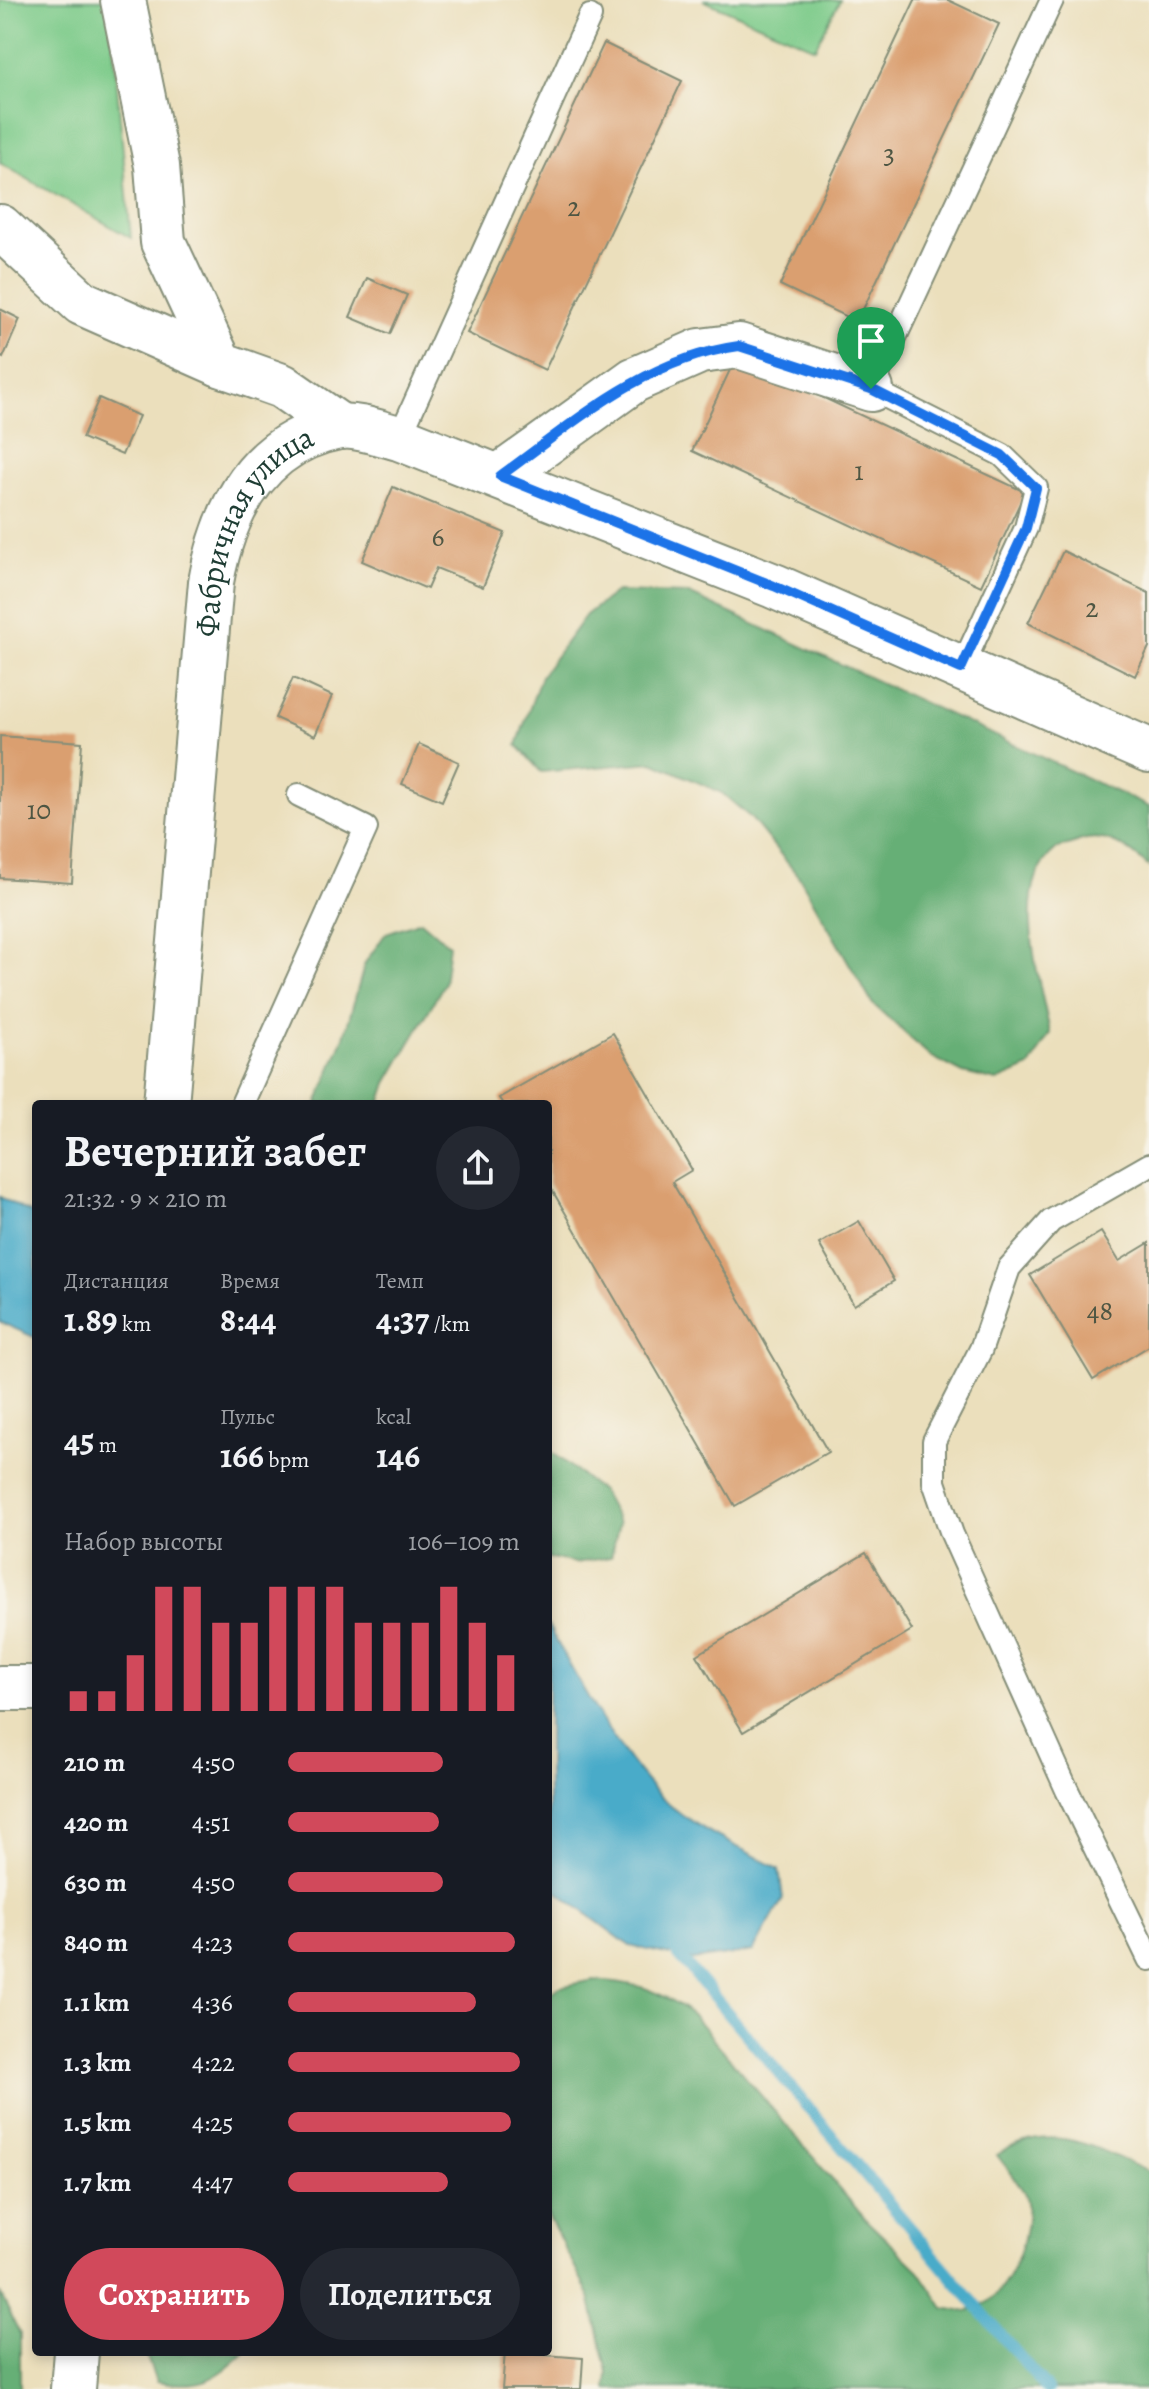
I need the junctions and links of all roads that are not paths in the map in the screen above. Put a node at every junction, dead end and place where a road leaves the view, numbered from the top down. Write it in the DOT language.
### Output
graph roads {
  1 [pos="123,0"];
  2 [pos="1052,0"];
  3 [pos="590,16"];
  4 [pos="0,227"];
  5 [pos="220,364"];
  6 [pos="871,389"];
  7 [pos="341,427"];
  8 [pos="399,438"];
  9 [pos="500,476"];
  10 [pos="961,669"];
  11 [pos="1149,751"];
  12 [pos="299,795"];
  13 [pos="166,1100"];
  14 [pos="244,1100"];
  15 [pos="1149,1165"];
  16 [pos="0,1688"];
  17 [pos="32,1688"];
  18 [pos="1149,1959"];
  19 [pos="76,2356"];
  20 [pos="73,2389"];
  1 -- 5 [label="street"];
  2 -- 6 [label="lane"];
  3 -- 8 [label="lane"];
  4 -- 5 [label="street"];
  5 -- 7 [label="street"];
  6 -- 9 [label="street"];
  6 -- 10 [label="lane"];
  7 -- 8 [label="street, Фабричная улица"];
  7 -- 13 [label="street, Фабричная улица"];
  8 -- 9 [label="street, Фабричная улица"];
  9 -- 10 [label="street, Фабричная улица"];
  10 -- 11 [label="street, Фабричная улица"];
  12 -- 14 [label="lane"];
  15 -- 18 [label="lane"];
  16 -- 17 [label="street"];
  19 -- 20 [label="street"];
}
